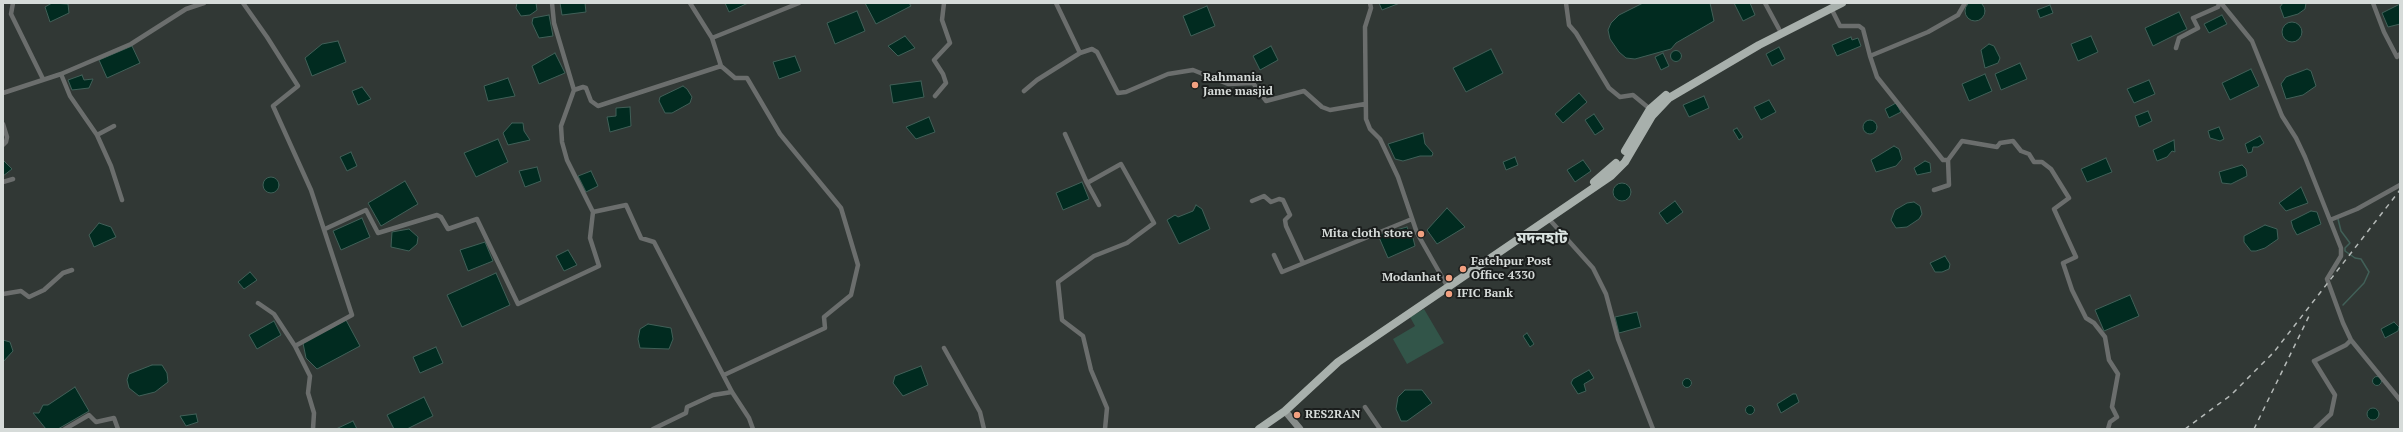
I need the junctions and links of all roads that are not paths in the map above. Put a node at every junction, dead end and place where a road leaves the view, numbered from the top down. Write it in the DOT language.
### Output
graph roads {
  1 [pos="13,3"];
  2 [pos="204,3"];
  3 [pos="243,3"];
  4 [pos="552,3"];
  5 [pos="690,3"];
  6 [pos="799,3"];
  7 [pos="944,3"];
  8 [pos="1056,3"];
  9 [pos="1370,3"];
  10 [pos="1566,3"];
  11 [pos="1764,3"];
  12 [pos="1842,3"];
  13 [pos="1965,3"];
  14 [pos="2220,3"];
  15 [pos="2373,3"];
  16 [pos="1831,6"];
  17 [pos="1779,29"];
  18 [pos="712,38"];
  19 [pos="2176,48"];
  20 [pos="1080,53"];
  21 [pos="2400,54"];
  22 [pos="1870,56"];
  23 [pos="721,66"];
  24 [pos="61,74"];
  25 [pos="43,79"];
  26 [pos="574,90"];
  27 [pos="1024,91"];
  28 [pos="3,93"];
  29 [pos="935,96"];
  30 [pos="1365,104"];
  31 [pos="1650,109"];
  32 [pos="3,124"];
  33 [pos="114,126"];
  34 [pos="1065,134"];
  35 [pos="97,135"];
  36 [pos="3,145"];
  37 [pos="1948,160"];
  38 [pos="13,179"];
  39 [pos="3,182"];
  40 [pos="1087,183"];
  41 [pos="2400,185"];
  42 [pos="1934,190"];
  43 [pos="122,200"];
  44 [pos="1252,201"];
  45 [pos="1099,205"];
  46 [pos="592,212"];
  47 [pos="1412,219"];
  48 [pos="1549,219"];
  49 [pos="2330,220"];
  50 [pos="325,229"];
  51 [pos="1274,255"];
  52 [pos="1303,263"];
  53 [pos="72,270"];
  54 [pos="1446,284"];
  55 [pos="3,294"];
  56 [pos="258,304"];
  57 [pos="2351,340"];
  58 [pos="295,346"];
  59 [pos="944,348"];
  60 [pos="724,375"];
  61 [pos="732,392"];
  62 [pos="2400,400"];
  63 [pos="1365,407"];
  64 [pos="1286,411"];
  65 [pos="65,429"];
  66 [pos="118,429"];
  67 [pos="313,429"];
  68 [pos="653,429"];
  69 [pos="753,429"];
  70 [pos="984,429"];
  71 [pos="1105,429"];
  72 [pos="1252,429"];
  73 [pos="1259,429"];
  74 [pos="1300,429"];
  75 [pos="1380,429"];
  76 [pos="1653,429"];
  77 [pos="2108,429"];
  78 [pos="2314,429"];
  1 -- 25 [label="street"];
  2 -- 24 [label="street"];
  3 -- 50 [label="street"];
  4 -- 26 [label="street"];
  5 -- 18 [label="street"];
  6 -- 18 [label="street"];
  7 -- 29 [label="street"];
  8 -- 20 [label="street"];
  9 -- 30 [label="street"];
  10 -- 31 [label="street"];
  11 -- 17 [label="street"];
  12 -- 16 [label="highway"];
  13 -- 22 [label="street"];
  14 -- 19 [label="street"];
  14 -- 49 [label="street"];
  15 -- 21 [label="street"];
  16 -- 17 [label="highway"];
  16 -- 22 [label="street"];
  16 -- 48 [label="highway"];
  17 -- 31 [label="highway"];
  18 -- 23 [label="street"];
  20 -- 27 [label="street"];
  20 -- 30 [label="street"];
  22 -- 37 [label="street"];
  23 -- 26 [label="street"];
  23 -- 60 [label="street"];
  24 -- 25 [label="street"];
  24 -- 35 [label="street"];
  25 -- 28 [label="street"];
  26 -- 46 [label="street"];
  30 -- 47 [label="street"];
  31 -- 54 [label="highway"];
  32 -- 36 [label="street"];
  33 -- 35 [label="street"];
  34 -- 40 [label="street"];
  35 -- 43 [label="street"];
  37 -- 42 [label="street"];
  37 -- 77 [label="street"];
  38 -- 39 [label="street"];
  40 -- 45 [label="street"];
  40 -- 71 [label="street"];
  41 -- 49 [label="street"];
  44 -- 52 [label="street"];
  46 -- 50 [label="street"];
  46 -- 60 [label="street"];
  47 -- 52 [label="street"];
  47 -- 54 [label="street"];
  48 -- 64 [label="highway"];
  48 -- 76 [label="street"];
  49 -- 57 [label="street"];
  50 -- 58 [label="street"];
  51 -- 52 [label="street"];
  53 -- 55 [label="street"];
  54 -- 72 [label="highway"];
  56 -- 58 [label="street"];
  57 -- 62 [label="street"];
  57 -- 78 [label="street"];
  58 -- 67 [label="street"];
  59 -- 70 [label="street"];
  60 -- 61 [label="street"];
  61 -- 68 [label="street"];
  61 -- 69 [label="street"];
  63 -- 75 [label="street"];
  64 -- 73 [label="highway"];
  64 -- 74 [label="main road"];
  65 -- 66 [label="street"];
}
